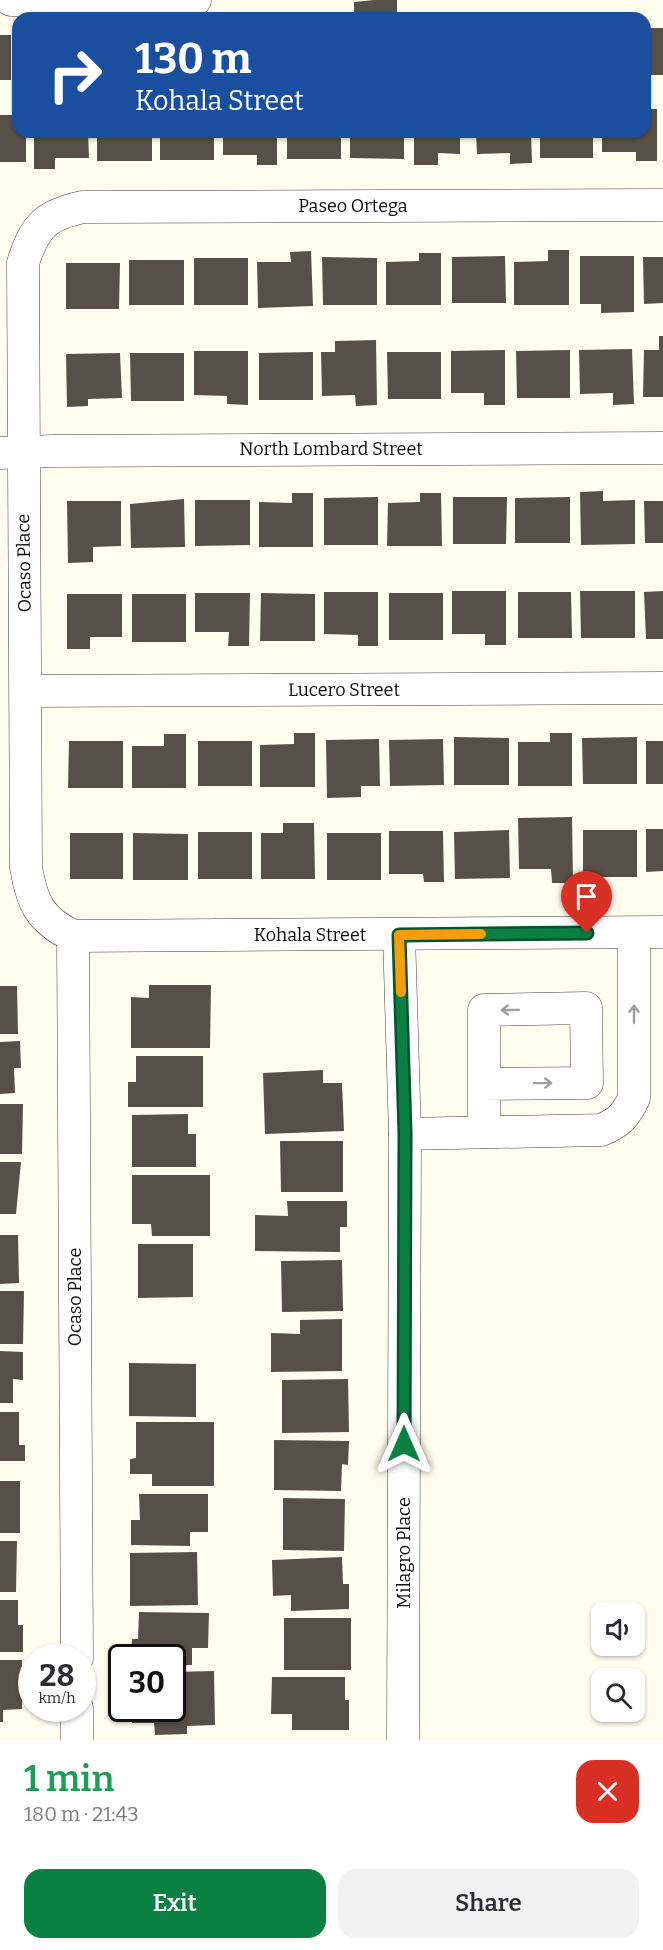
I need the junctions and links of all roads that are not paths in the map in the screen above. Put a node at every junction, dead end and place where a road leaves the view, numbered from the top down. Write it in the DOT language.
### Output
graph roads {
  1 [pos="11,0"];
  2 [pos="195,0"];
  3 [pos="663,205"];
  4 [pos="45,220"];
  5 [pos="663,448"];
  6 [pos="11,454"];
  7 [pos="663,688"];
  8 [pos="26,691"];
  9 [pos="648,932"];
  10 [pos="399,935"];
  11 [pos="73,936"];
  12 [pos="484,1084"];
  13 [pos="484,1132"];
  14 [pos="405,1134"];
  15 [pos="77,1644"];
  16 [pos="77,1722"];
  17 [pos="77,1740"];
  18 [pos="404,1740"];
  1 -- 2 [label="street"];
  3 -- 4 [label="street, Paseo Ortega"];
  4 -- 6 [label="street, Ocaso Place"];
  5 -- 6 [label="street, North Lombard Street"];
  6 -- 8 [label="street, Ocaso Place"];
  7 -- 8 [label="street, Lucero Street"];
  8 -- 11 [label="street, Ocaso Place"];
  9 -- 10 [label="street, Kohala Street"];
  13 -- 9 [label="street, one-way"];
  10 -- 11 [label="street, Kohala Street"];
  10 -- 14 [label="street, Milagro Place"];
  11 -- 15 [label="street, Ocaso Place"];
  12 -- 13 [label="street"];
  13 -- 14 [label="street"];
  14 -- 18 [label="street, Milagro Place"];
  16 -- 17 [label="street"];
}
